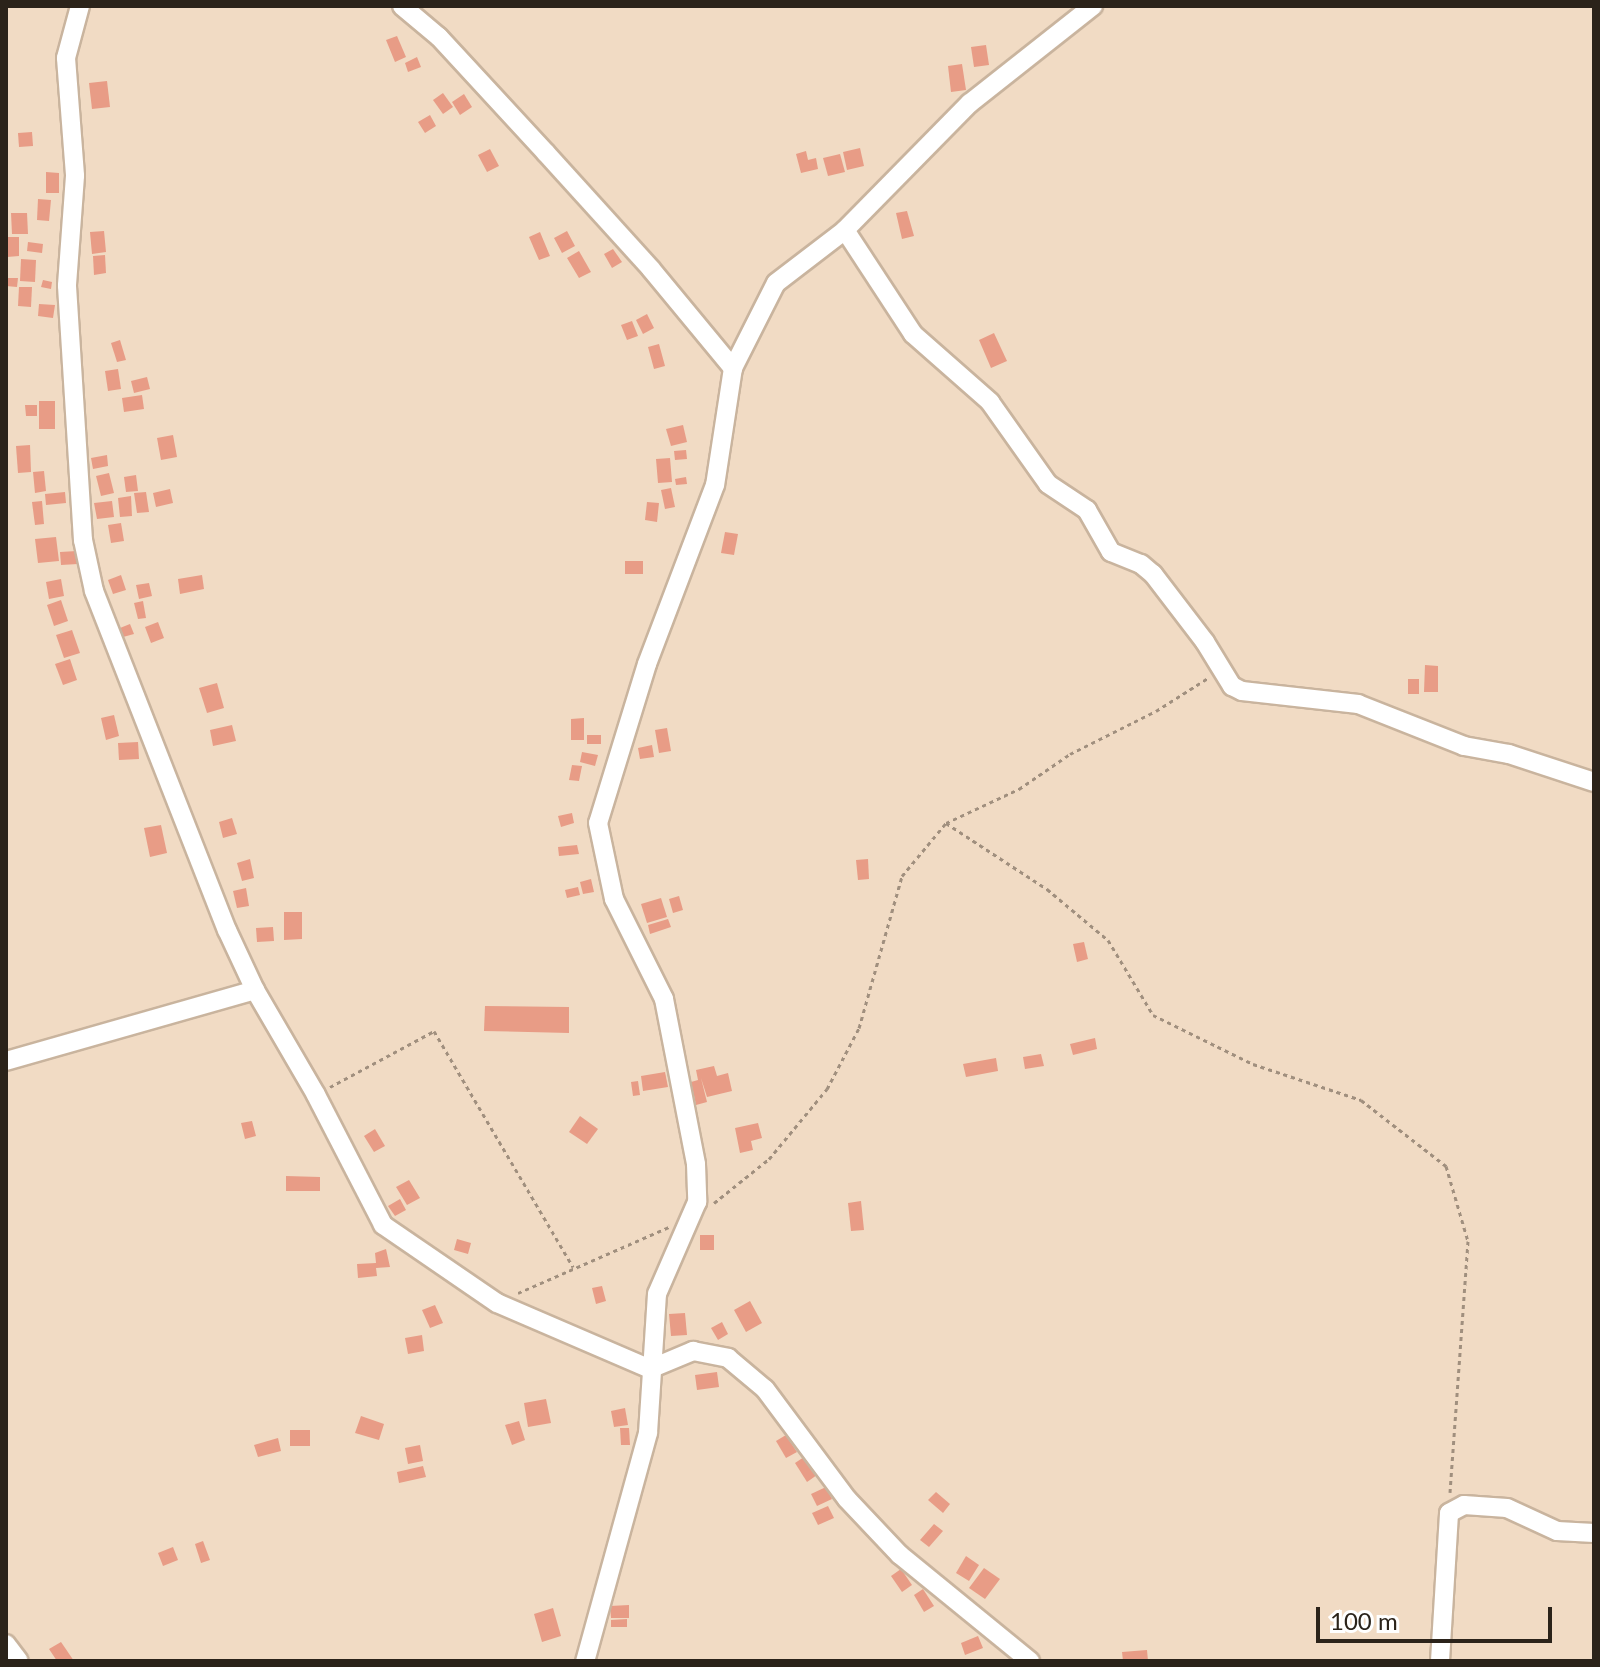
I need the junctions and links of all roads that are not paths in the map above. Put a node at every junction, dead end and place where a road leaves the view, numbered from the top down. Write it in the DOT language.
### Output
graph roads {
  1 [pos="80,6"];
  2 [pos="402,6"];
  3 [pos="1093,6"];
  4 [pos="845,230"];
  5 [pos="733,368"];
  6 [pos="1594,782"];
  7 [pos="255,990"];
  8 [pos="6,1061"];
  9 [pos="650,1369"];
  10 [pos="1594,1533"];
  11 [pos="6,1644"];
  12 [pos="19,1661"];
  13 [pos="585,1661"];
  14 [pos="1030,1661"];
  15 [pos="1440,1661"];
  1 -- 7 [label="street"];
  2 -- 5 [label="street"];
  3 -- 4 [label="street"];
  4 -- 5 [label="street"];
  4 -- 6 [label="street"];
  5 -- 9 [label="street"];
  7 -- 8 [label="street"];
  7 -- 9 [label="street"];
  9 -- 13 [label="street"];
  9 -- 14 [label="street"];
  10 -- 15 [label="street"];
  11 -- 12 [label="street"];
}
